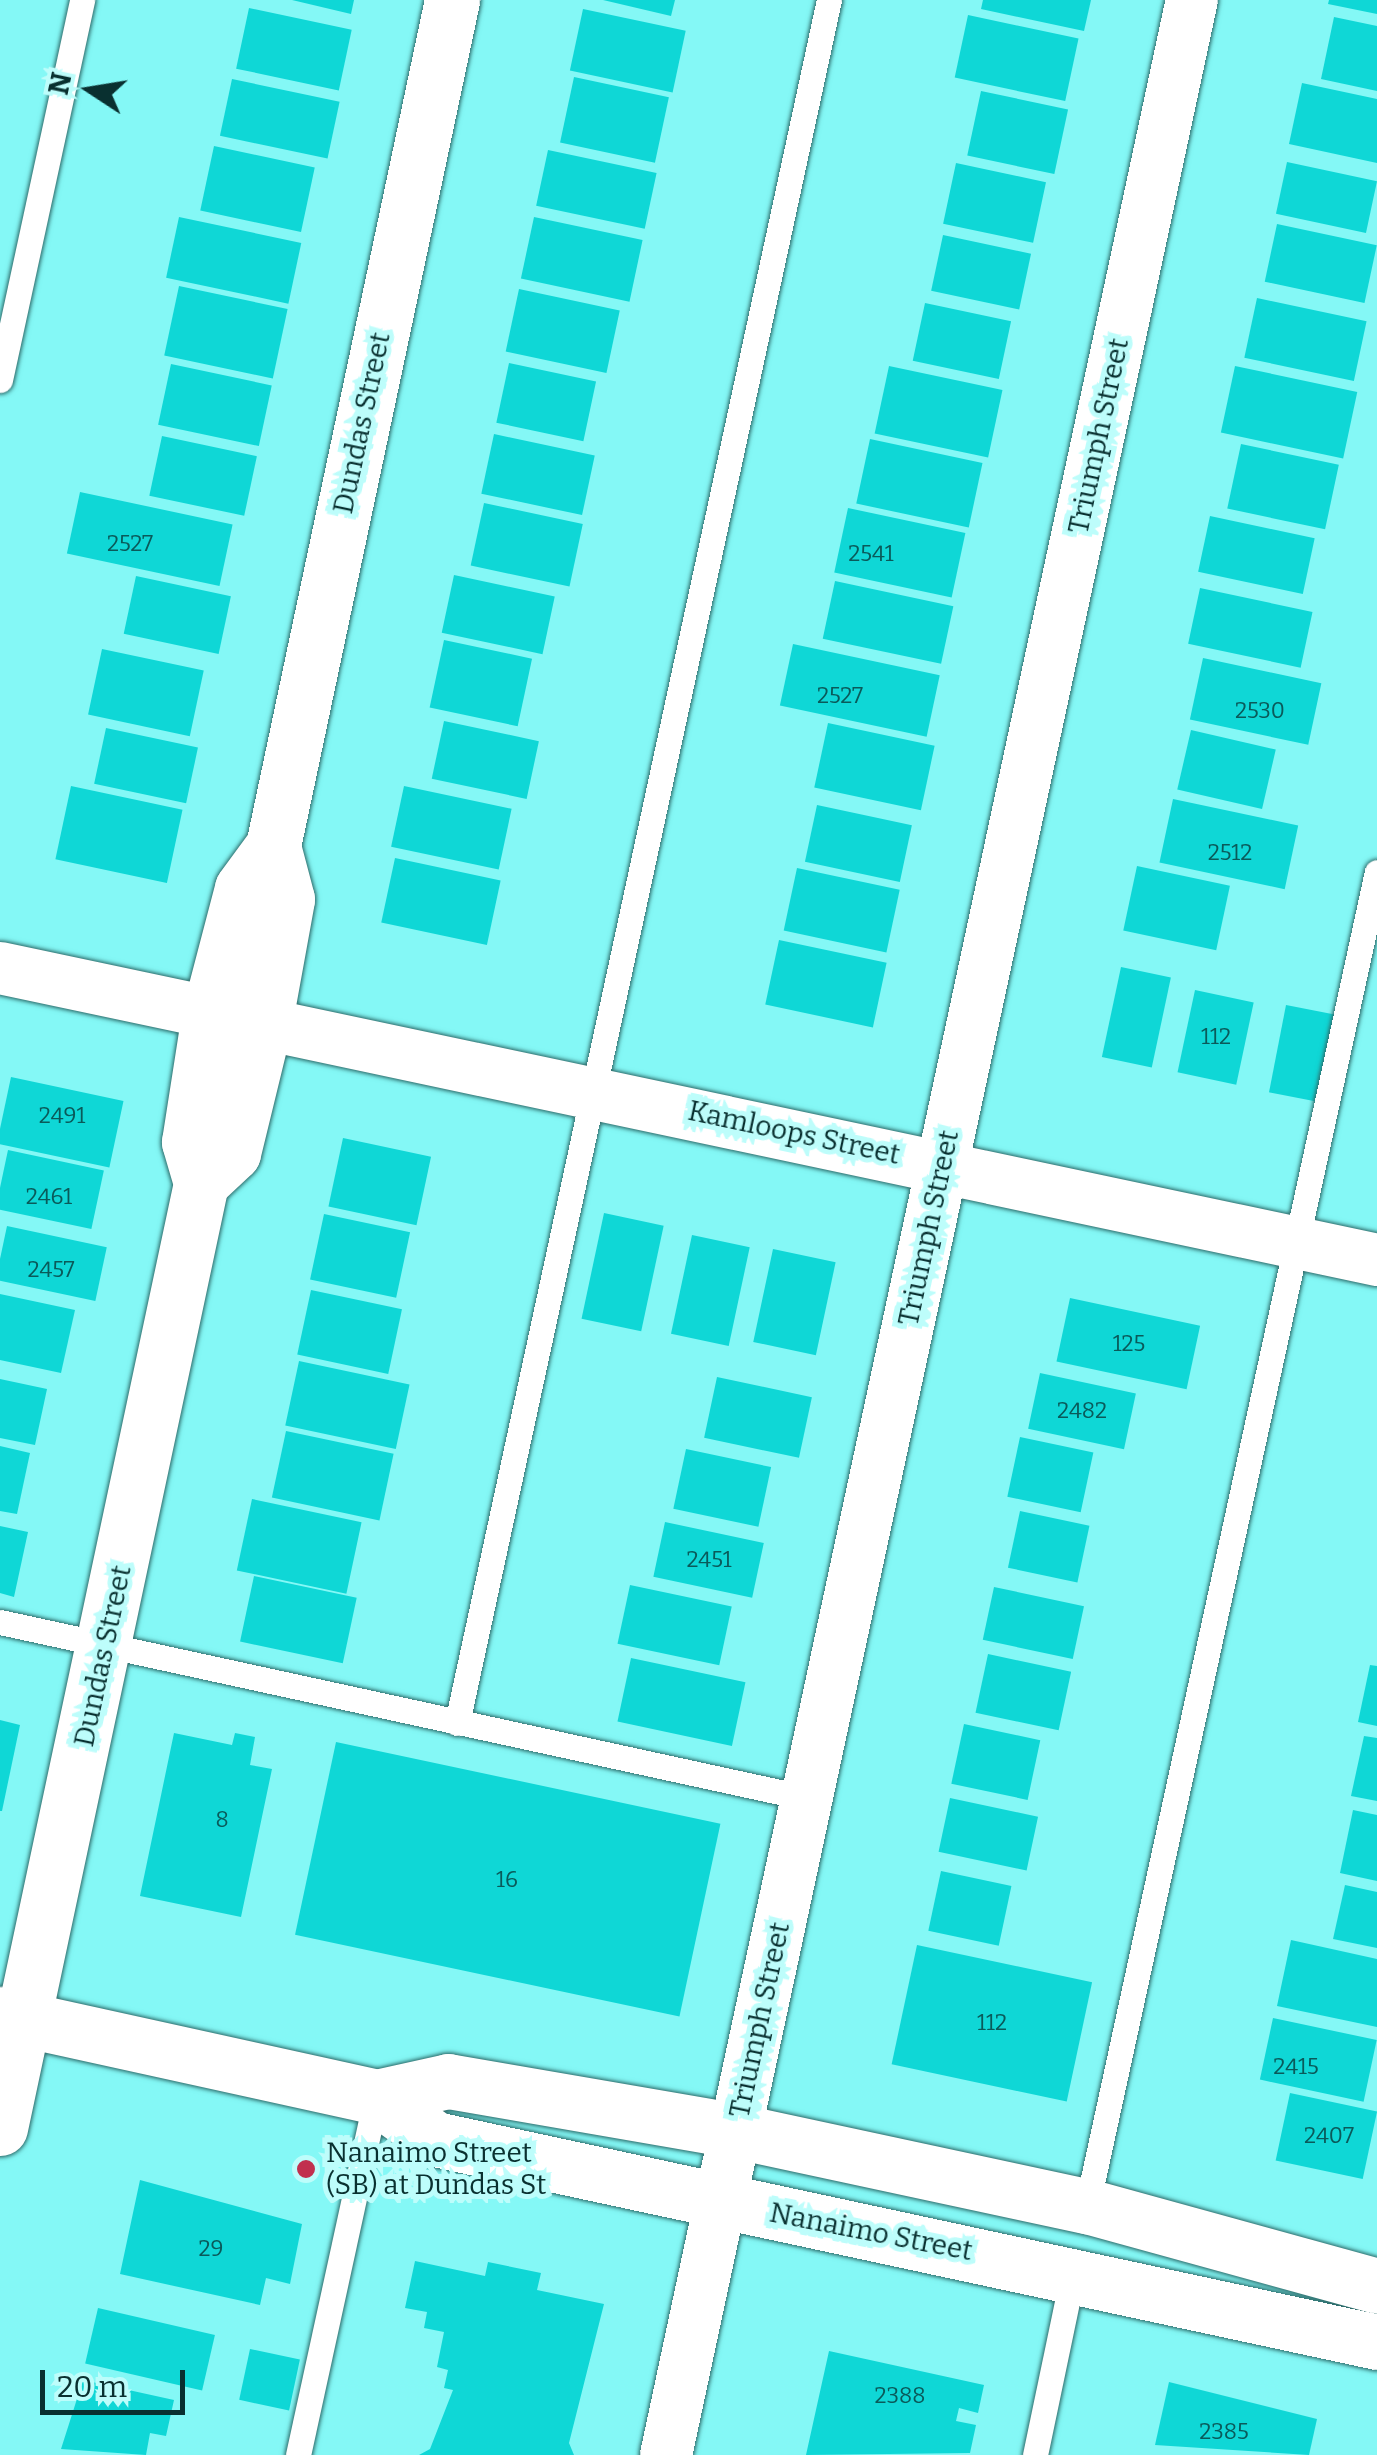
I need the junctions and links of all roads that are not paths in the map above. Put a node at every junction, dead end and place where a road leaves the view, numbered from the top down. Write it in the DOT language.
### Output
graph roads {
  1 [pos="82,0"];
  2 [pos="452,0"];
  3 [pos="829,0"];
  4 [pos="1192,0"];
  5 [pos="0,380"];
  6 [pos="272,846"];
  7 [pos="1377,872"];
  8 [pos="0,968"];
  9 [pos="209,1014"];
  10 [pos="264,1026"];
  11 [pos="594,1091"];
  12 [pos="942,1166"];
  13 [pos="201,1183"];
  14 [pos="1302,1244"];
  15 [pos="1377,1260"];
  16 [pos="0,1622"];
  17 [pos="105,1645"];
  18 [pos="457,1724"];
  19 [pos="806,1798"];
  20 [pos="12,2016"];
  21 [pos="376,2097"];
  22 [pos="0,2128"];
  23 [pos="736,2131"];
  24 [pos="720,2202"];
  25 [pos="1087,2206"];
  26 [pos="1073,2273"];
  27 [pos="1377,2286"];
  28 [pos="1377,2342"];
  29 [pos="298,2455"];
  30 [pos="666,2455"];
  31 [pos="1034,2455"];
  1 -- 5 [label="lane"];
  2 -- 6 [label="main road, Dundas Street"];
  3 -- 11 [label="lane"];
  4 -- 12 [label="street, Triumph Street"];
  6 -- 9 [label="main road, Dundas Street"];
  6 -- 10 [label="main road, Dundas Street"];
  7 -- 14 [label="lane"];
  8 -- 9 [label="street, Kamloops Street"];
  9 -- 10 [label="street, Kamloops Street"];
  9 -- 13 [label="main road, Dundas Street"];
  10 -- 11 [label="street, Kamloops Street"];
  10 -- 13 [label="main road, Dundas Street"];
  11 -- 12 [label="street, Kamloops Street"];
  11 -- 18 [label="lane"];
  12 -- 14 [label="street, Kamloops Street"];
  12 -- 19 [label="street, Triumph Street"];
  13 -- 17 [label="main road, Dundas Street"];
  14 -- 15 [label="street, Kamloops Street"];
  14 -- 25 [label="lane"];
  16 -- 17 [label="lane"];
  17 -- 18 [label="lane"];
  17 -- 20 [label="main road, Dundas Street"];
  18 -- 19 [label="lane"];
  19 -- 23 [label="street, Triumph Street"];
  20 -- 21 [label="main road, Nanaimo Street"];
  20 -- 22 [label="main road, Dundas Street"];
  21 -- 23 [label="main road, Nanaimo Street"];
  21 -- 24 [label="main road, Nanaimo Street"];
  21 -- 29 [label="lane"];
  23 -- 24 [label="street, Triumph Street"];
  23 -- 25 [label="main road, Nanaimo Street"];
  24 -- 26 [label="main road, Nanaimo Street"];
  24 -- 30 [label="street, Triumph Street"];
  25 -- 27 [label="main road, Nanaimo Street"];
  26 -- 28 [label="main road, Nanaimo Street"];
  26 -- 31 [label="lane"];
}
